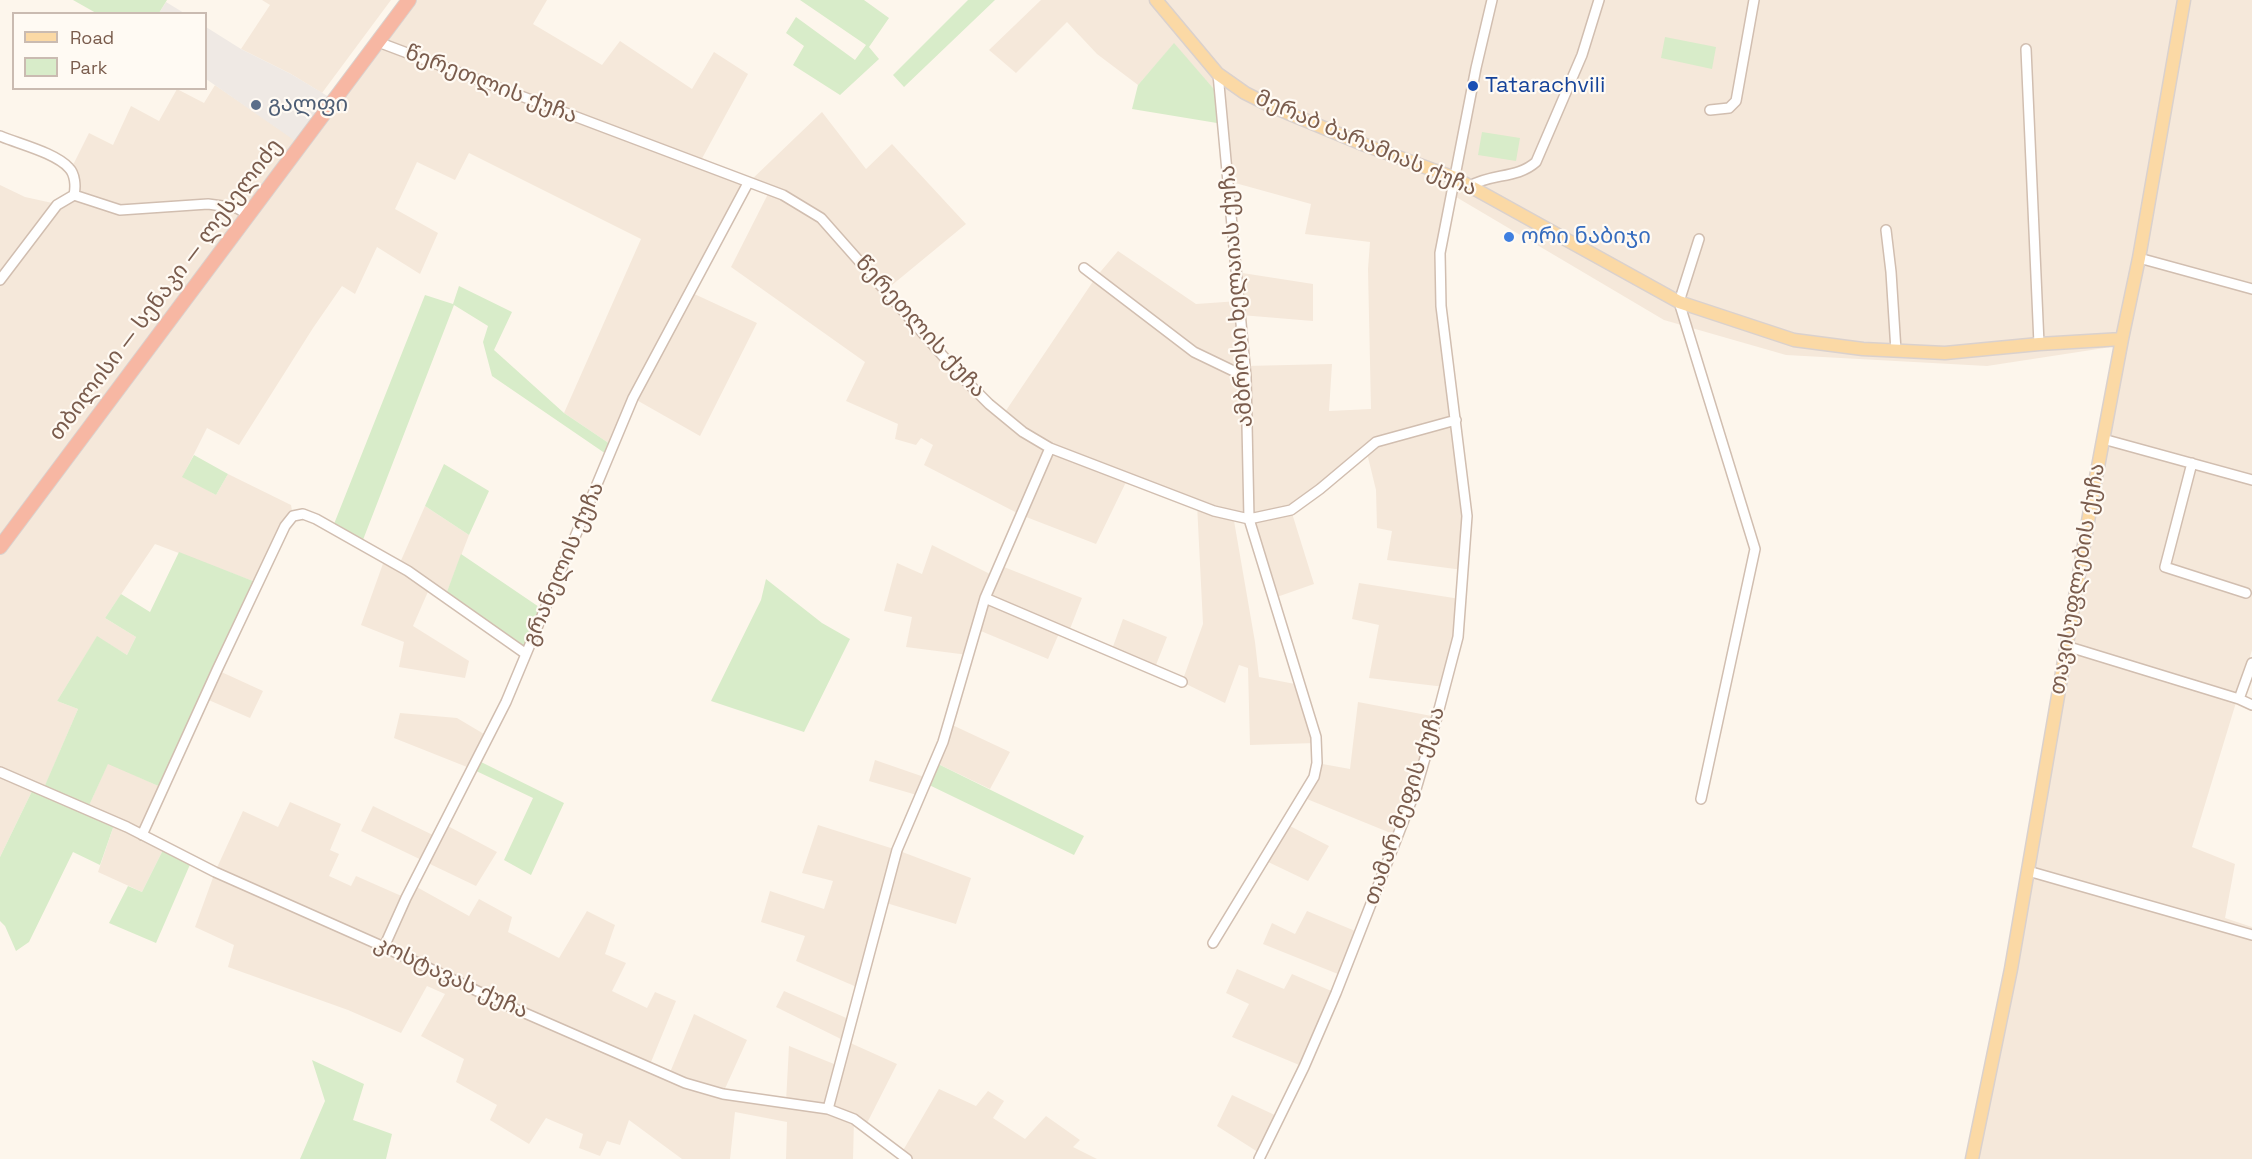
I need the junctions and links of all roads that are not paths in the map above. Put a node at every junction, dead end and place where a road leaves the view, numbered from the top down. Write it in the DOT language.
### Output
graph roads {
  1 [pos="409,0"];
  2 [pos="1156,0"];
  3 [pos="1492,0"];
  4 [pos="1599,0"];
  5 [pos="1754,0"];
  6 [pos="2184,0"];
  7 [pos="378,42"];
  8 [pos="2026,50"];
  9 [pos="1218,74"];
  10 [pos="1710,110"];
  11 [pos="0,136"];
  12 [pos="1455,180"];
  13 [pos="748,183"];
  14 [pos="1470,186"];
  15 [pos="74,195"];
  16 [pos="249,215"];
  17 [pos="1886,230"];
  18 [pos="1699,239"];
  19 [pos="2139,258"];
  20 [pos="1084,268"];
  21 [pos="0,280"];
  22 [pos="2252,289"];
  23 [pos="1679,302"];
  24 [pos="2121,339"];
  25 [pos="2039,344"];
  26 [pos="1896,351"];
  27 [pos="1246,377"];
  28 [pos="1455,420"];
  29 [pos="2103,439"];
  30 [pos="1050,448"];
  31 [pos="2192,464"];
  32 [pos="2252,480"];
  33 [pos="1249,519"];
  34 [pos="0,548"];
  35 [pos="2246,593"];
  36 [pos="985,598"];
  37 [pos="2066,646"];
  38 [pos="526,654"];
  39 [pos="2252,663"];
  40 [pos="1182,682"];
  41 [pos="2240,699"];
  42 [pos="2252,705"];
  43 [pos="0,772"];
  44 [pos="1701,799"];
  45 [pos="142,835"];
  46 [pos="2028,871"];
  47 [pos="2252,935"];
  48 [pos="1213,943"];
  49 [pos="384,947"];
  50 [pos="828,1108"];
  51 [pos="907,1159"];
  52 [pos="1259,1159"];
  53 [pos="1972,1159"];
  1 -- 7 [label="highway, თბილისი — სენაკი — ლესელიძე"];
  2 -- 9 [label="main road, მერაბ ბარამიას ქუჩა"];
  3 -- 12 [label="street, თამარ მეფის ქუჩა"];
  4 -- 14 [label="street"];
  5 -- 10 [label="street"];
  6 -- 19 [label="main road, თავისუფლების ქუჩა"];
  7 -- 13 [label="street, წერეთლის ქუჩა"];
  7 -- 16 [label="highway, თბილისი — სენაკი — ლესელიძე"];
  8 -- 25 [label="street"];
  9 -- 12 [label="main road, მერაბ ბარამიას ქუჩა"];
  9 -- 27 [label="street, ამბროსი ხელაიას ქუჩა"];
  11 -- 15 [label="street"];
  12 -- 14 [label="main road, მერაბ ბარამიას ქუჩა"];
  12 -- 28 [label="street, თამარ მეფის ქუჩა"];
  13 -- 30 [label="street, წერეთლის ქუჩა"];
  13 -- 38 [label="street, გრანელის ქუჩა"];
  14 -- 23 [label="main road, მერაბ ბარამიას ქუჩა"];
  15 -- 16 [label="street"];
  15 -- 21 [label="street"];
  16 -- 34 [label="highway, თბილისი — სენაკი — ლესელიძე"];
  17 -- 26 [label="street"];
  18 -- 23 [label="street"];
  19 -- 22 [label="street"];
  19 -- 24 [label="main road, თავისუფლების ქუჩა"];
  20 -- 27 [label="street"];
  23 -- 26 [label="main road, მერაბ ბარამიას ქუჩა"];
  23 -- 44 [label="street"];
  24 -- 25 [label="main road, მერაბ ბარამიას ქუჩა"];
  24 -- 29 [label="main road, თავისუფლების ქუჩა"];
  25 -- 26 [label="main road, მერაბ ბარამიას ქუჩა"];
  27 -- 33 [label="street, ამბროსი ხელაიას ქუჩა"];
  28 -- 33 [label="street, წერეთლის ქუჩა"];
  28 -- 52 [label="street, თამარ მეფის ქუჩა"];
  29 -- 31 [label="street"];
  29 -- 37 [label="main road, თავისუფლების ქუჩა"];
  30 -- 33 [label="street, წერეთლის ქუჩა"];
  30 -- 36 [label="street"];
  31 -- 32 [label="street"];
  31 -- 35 [label="street"];
  33 -- 48 [label="street, ამბროსი ხელაიას ქუჩა"];
  36 -- 40 [label="street"];
  36 -- 50 [label="street"];
  37 -- 41 [label="street"];
  37 -- 46 [label="main road, თავისუფლების ქუჩა"];
  38 -- 45 [label="street"];
  38 -- 49 [label="street, გრანელის ქუჩა"];
  39 -- 41 [label="street"];
  41 -- 42 [label="street"];
  43 -- 45 [label="street, კოსტავას ქუჩა"];
  45 -- 49 [label="street, კოსტავას ქუჩა"];
  46 -- 47 [label="street"];
  46 -- 53 [label="main road, თავისუფლების ქუჩა"];
  49 -- 50 [label="street, კოსტავას ქუჩა"];
  50 -- 51 [label="street, კოსტავას ქუჩა"];
}
